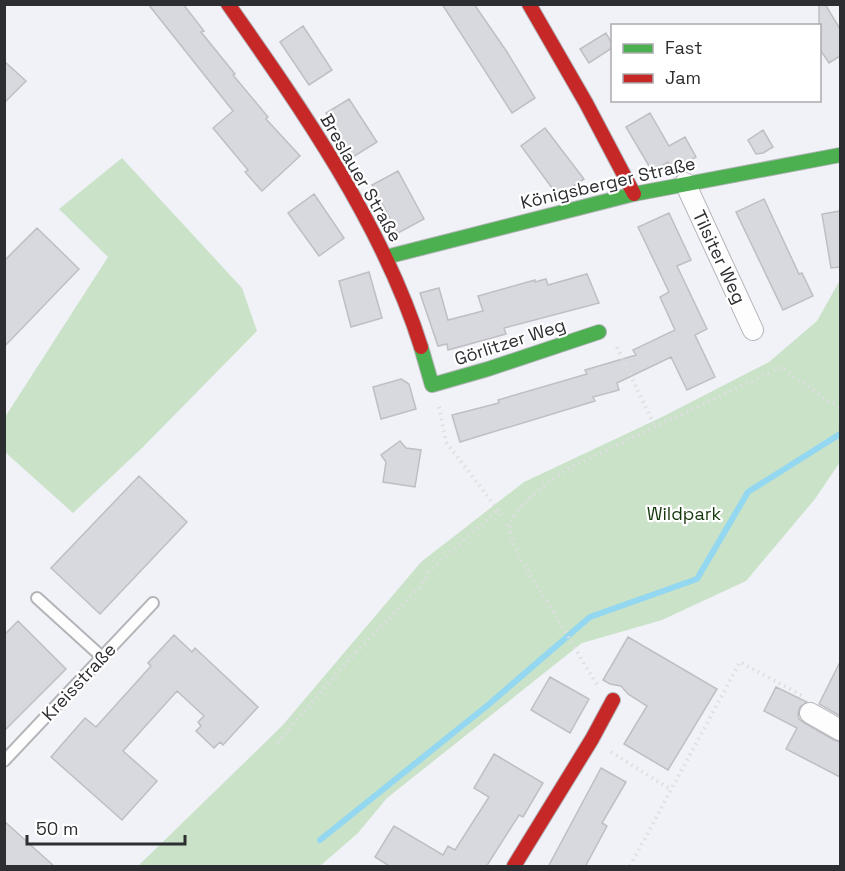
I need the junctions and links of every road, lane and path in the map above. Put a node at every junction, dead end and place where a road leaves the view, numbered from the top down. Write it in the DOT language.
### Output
graph roads {
  1 [pos="228,4"];
  2 [pos="529,4"];
  3 [pos="840,155"];
  4 [pos="685,183"];
  5 [pos="634,194"];
  6 [pos="386,257"];
  7 [pos="753,330"];
  8 [pos="599,332"];
  9 [pos="432,385"];
  10 [pos="840,406"];
  11 [pos="656,427"];
  12 [pos="498,510"];
  13 [pos="509,529"];
  14 [pos="37,598"];
  15 [pos="153,603"];
  16 [pos="102,657"];
  17 [pos="613,700"];
  18 [pos="810,713"];
  19 [pos="840,730"];
  20 [pos="277,743"];
  21 [pos="599,744"];
  22 [pos="4,761"];
  23 [pos="670,789"];
  24 [pos="514,867"];
  25 [pos="630,867"];
  1 -- 6 [label="street, Breslauer Straße"];
  2 -- 5 [label="street"];
  3 -- 4 [label="street, Königsberger Straße"];
  4 -- 5 [label="street, Königsberger Straße"];
  4 -- 7 [label="street, Tilsiter Weg"];
  5 -- 6 [label="street, Königsberger Straße"];
  6 -- 9 [label="street, Breslauer Straße"];
  8 -- 9 [label="street, Görlitzer Weg"];
  8 -- 11 [label="path"];
  9 -- 12 [label="path"];
  10 -- 11 [label="path"];
  11 -- 13 [label="path"];
  12 -- 13 [label="path"];
  12 -- 20 [label="path"];
  13 -- 17 [label="path"];
  14 -- 16 [label="lane"];
  15 -- 16 [label="lane, Kreisstraße"];
  16 -- 22 [label="lane, Kreisstraße"];
  17 -- 21 [label="street"];
  18 -- 19 [label="street"];
  18 -- 23 [label="path"];
  21 -- 23 [label="path"];
  21 -- 24 [label="street"];
  23 -- 25 [label="path"];
}
